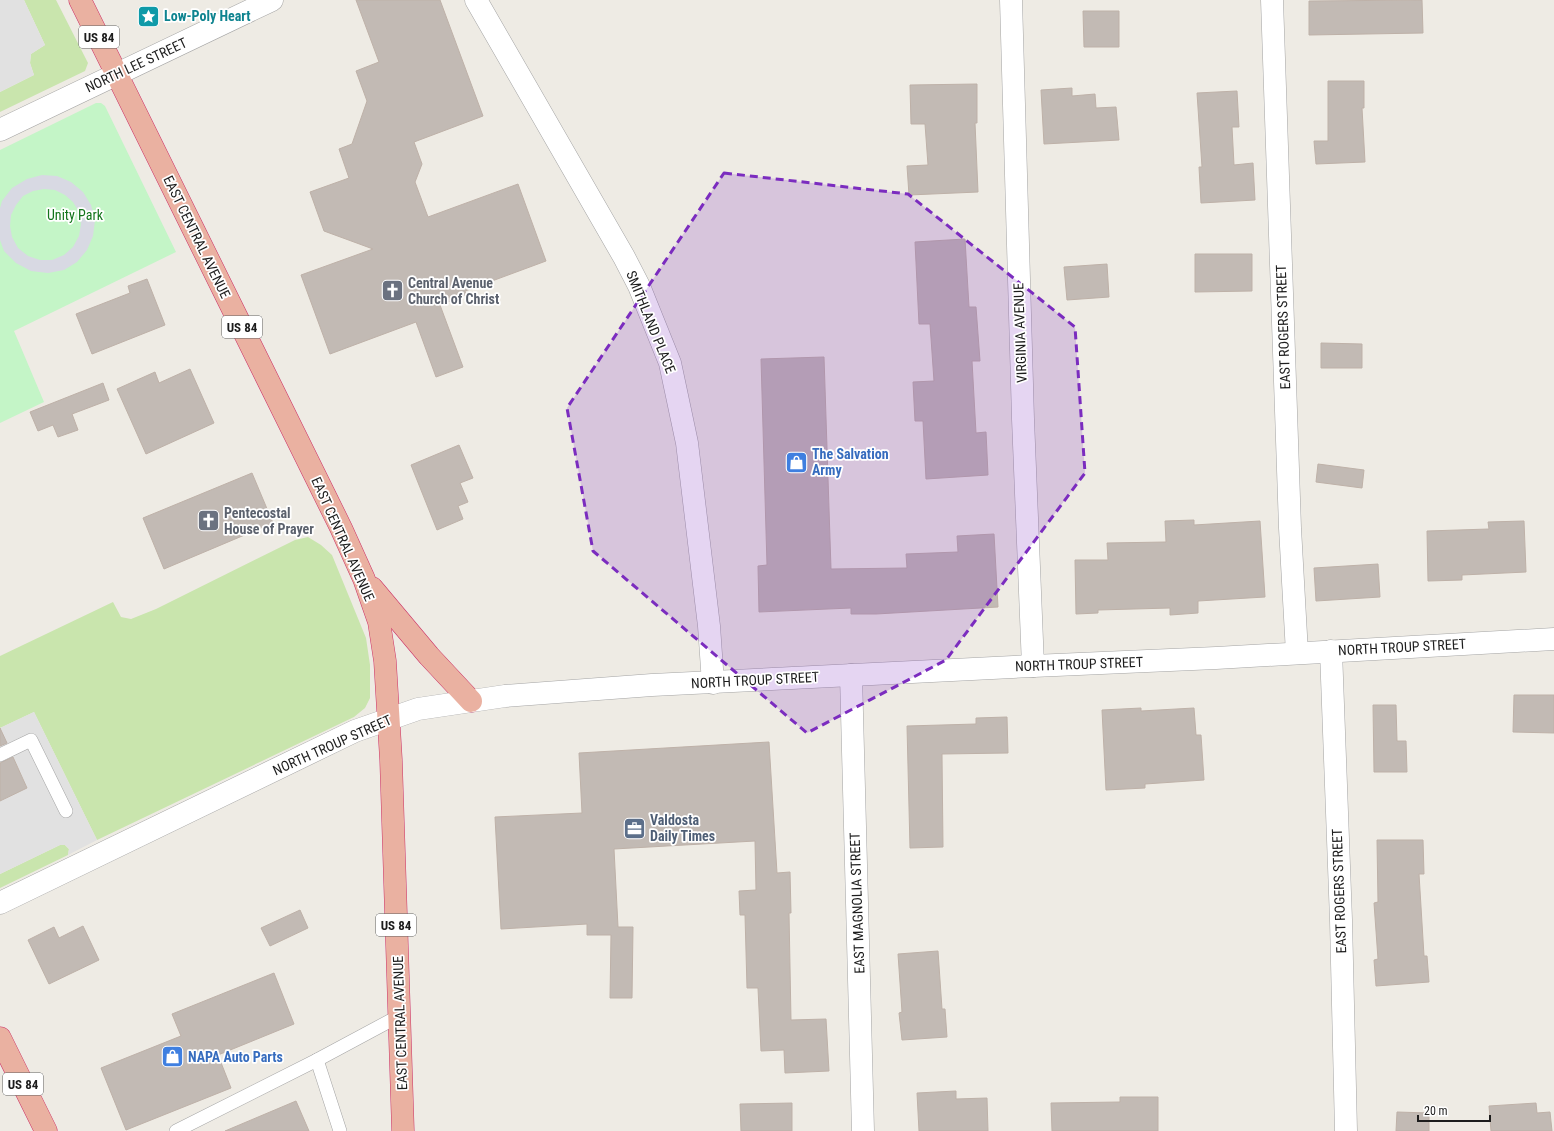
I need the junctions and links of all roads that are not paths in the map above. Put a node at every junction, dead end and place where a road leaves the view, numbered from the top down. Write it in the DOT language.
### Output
graph roads {
  1 [pos="80,0"];
  2 [pos="272,0"];
  3 [pos="476,0"];
  4 [pos="1011,0"];
  5 [pos="1272,0"];
  6 [pos="117,74"];
  7 [pos="0,130"];
  8 [pos="364,579"];
  9 [pos="1554,639"];
  10 [pos="1330,651"];
  11 [pos="1297,653"];
  12 [pos="1033,666"];
  13 [pos="851,675"];
  14 [pos="713,682"];
  15 [pos="471,701"];
  16 [pos="388,719"];
  17 [pos="0,755"];
  18 [pos="66,812"];
  19 [pos="0,902"];
  20 [pos="399,1016"];
  21 [pos="0,1038"];
  22 [pos="318,1060"];
  23 [pos="46,1131"];
  24 [pos="176,1131"];
  25 [pos="340,1131"];
  26 [pos="403,1131"];
  27 [pos="863,1131"];
  28 [pos="1346,1131"];
  1 -- 6 [label="highway, EAST CENTRAL AVENUE / US 84"];
  2 -- 6 [label="street, NORTH LEE STREET"];
  3 -- 14 [label="street, SMITHLAND PLACE"];
  4 -- 12 [label="street, VIRGINIA AVENUE"];
  5 -- 11 [label="street, EAST ROGERS STREET"];
  6 -- 7 [label="street, NORTH LEE STREET"];
  6 -- 8 [label="highway, EAST CENTRAL AVENUE / US 84"];
  8 -- 15 [label="highway"];
  8 -- 16 [label="highway, EAST CENTRAL AVENUE / US 84"];
  9 -- 10 [label="street, NORTH TROUP STREET"];
  10 -- 11 [label="street, NORTH TROUP STREET"];
  10 -- 28 [label="street, EAST ROGERS STREET"];
  11 -- 12 [label="street, NORTH TROUP STREET"];
  12 -- 13 [label="street, NORTH TROUP STREET"];
  13 -- 14 [label="street, NORTH TROUP STREET"];
  13 -- 27 [label="street, EAST MAGNOLIA STREET"];
  14 -- 15 [label="street, NORTH TROUP STREET"];
  15 -- 16 [label="street, NORTH TROUP STREET"];
  16 -- 19 [label="street, NORTH TROUP STREET"];
  16 -- 20 [label="highway, EAST CENTRAL AVENUE / US 84"];
  17 -- 18 [label="lane"];
  20 -- 22 [label="lane"];
  20 -- 26 [label="highway, EAST CENTRAL AVENUE / US 84"];
  21 -- 23 [label="highway, US 84"];
  22 -- 24 [label="lane"];
  22 -- 25 [label="lane"];
}
